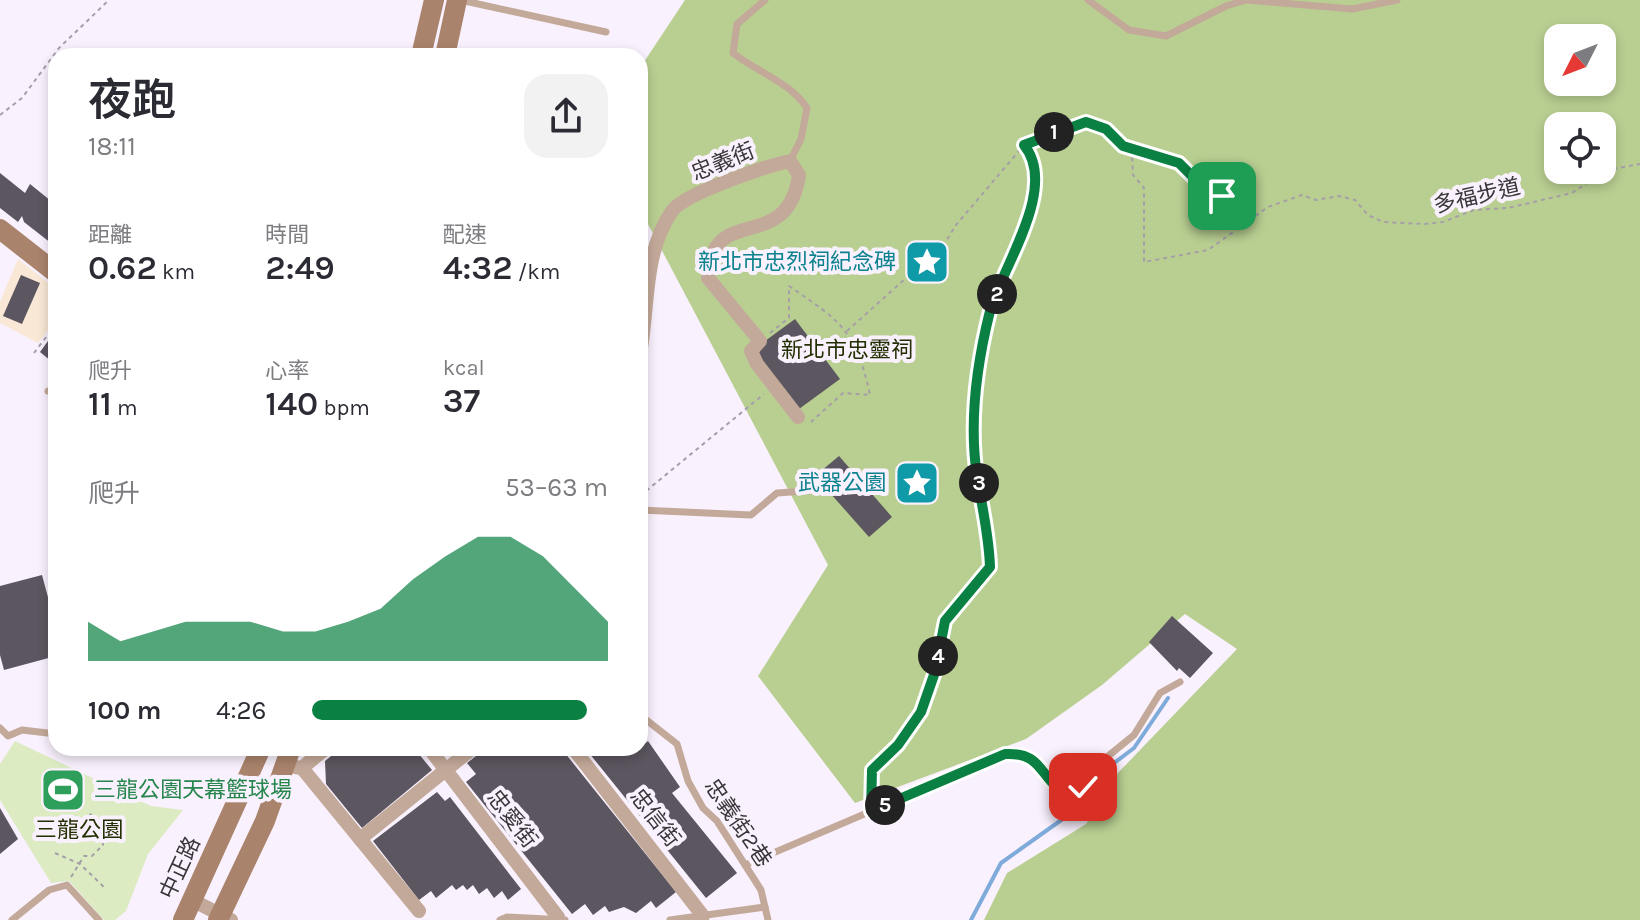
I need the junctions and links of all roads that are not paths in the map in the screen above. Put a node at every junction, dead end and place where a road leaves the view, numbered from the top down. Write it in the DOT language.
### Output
graph roads {
  1 [pos="434,0"];
  2 [pos="458,0"];
  3 [pos="765,0"];
  4 [pos="1088,0"];
  5 [pos="1397,0"];
  6 [pos="606,32"];
  7 [pos="423,48"];
  8 [pos="447,48"];
  9 [pos="790,161"];
  10 [pos="0,229"];
  11 [pos="48,267"];
  12 [pos="648,300"];
  13 [pos="798,417"];
  14 [pos="819,490"];
  15 [pos="648,510"];
  16 [pos="1180,682"];
  17 [pos="648,721"];
  18 [pos="0,728"];
  19 [pos="48,733"];
  20 [pos="258,756"];
  21 [pos="435,756"];
  22 [pos="463,756"];
  23 [pos="579,756"];
  24 [pos="293,760"];
  25 [pos="446,770"];
  26 [pos="360,839"];
  27 [pos="745,865"];
  28 [pos="192,900"];
  29 [pos="765,907"];
  30 [pos="419,911"];
  31 [pos="703,916"];
  32 [pos="223,918"];
  33 [pos="560,919"];
  34 [pos="12,920"];
  35 [pos="99,920"];
  36 [pos="183,920"];
  37 [pos="500,920"];
  38 [pos="670,920"];
  39 [pos="768,920"];
  1 -- 7 [label="main road"];
  2 -- 6 [label="lane"];
  2 -- 8 [label="main road"];
  3 -- 9 [label="lane"];
  4 -- 5 [label="lane"];
  9 -- 12 [label="street, 忠義街"];
  9 -- 13 [label="street, 忠義街"];
  10 -- 11 [label="main road"];
  14 -- 15 [label="lane"];
  16 -- 27 [label="lane"];
  17 -- 27 [label="lane, 忠義街2巷"];
  18 -- 19 [label="lane"];
  20 -- 28 [label="main road, 中正路"];
  21 -- 25 [label="street, 忠愛街"];
  22 -- 25 [label="street"];
  23 -- 31 [label="street, 忠信街"];
  24 -- 26 [label="street"];
  24 -- 32 [label="main road"];
  25 -- 26 [label="street"];
  25 -- 33 [label="street, 忠愛街"];
  26 -- 30 [label="street"];
  27 -- 29 [label="lane, 忠義街2巷"];
  28 -- 32 [label="street"];
  28 -- 36 [label="main road, 中正路"];
  29 -- 31 [label="lane"];
  29 -- 39 [label="lane, 忠義街2巷"];
  31 -- 38 [label="lane"];
  33 -- 37 [label="lane"];
  34 -- 35 [label="lane"];
}
